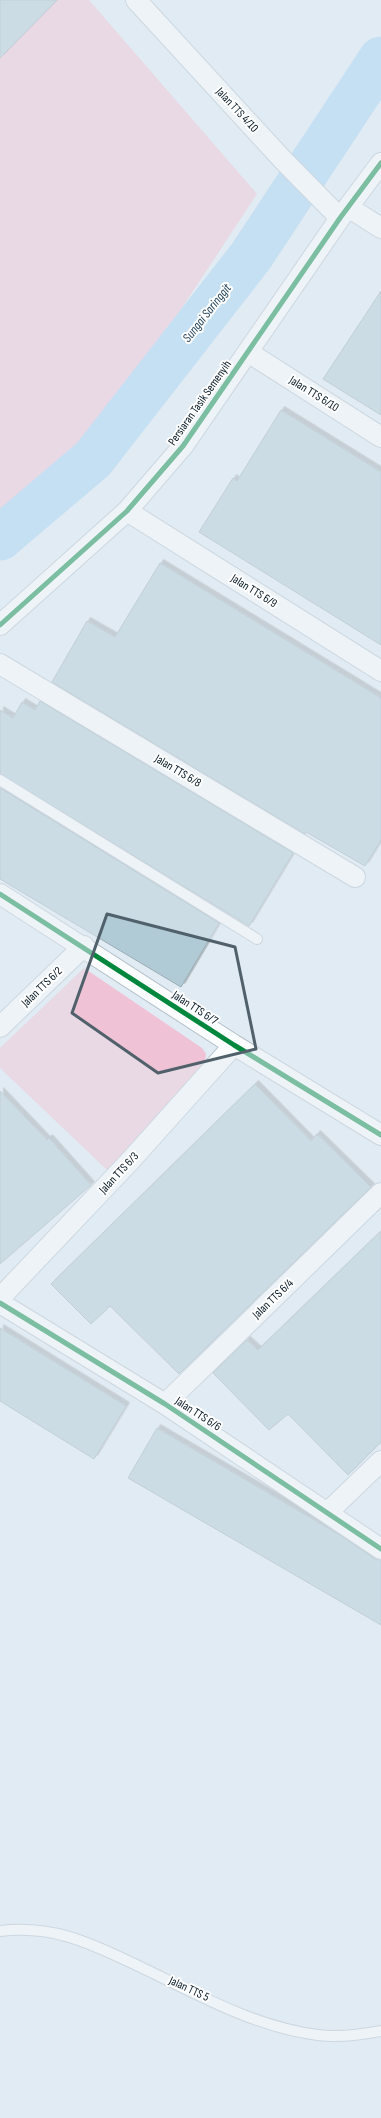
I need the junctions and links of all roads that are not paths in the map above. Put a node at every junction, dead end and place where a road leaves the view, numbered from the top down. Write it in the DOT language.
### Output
graph roads {
  1 [pos="136,0"];
  2 [pos="381,163"];
  3 [pos="344,213"];
  4 [pos="381,228"];
  5 [pos="248,352"];
  6 [pos="381,437"];
  7 [pos="127,511"];
  8 [pos="0,625"];
  9 [pos="0,664"];
  10 [pos="381,671"];
  11 [pos="0,780"];
  12 [pos="356,877"];
  13 [pos="0,894"];
  14 [pos="257,938"];
  15 [pos="84,946"];
  16 [pos="0,1027"];
  17 [pos="234,1045"];
  18 [pos="381,1135"];
  19 [pos="381,1193"];
  20 [pos="0,1298"];
  21 [pos="0,1303"];
  22 [pos="165,1404"];
  23 [pos="381,1461"];
  24 [pos="328,1512"];
  25 [pos="381,1549"];
  26 [pos="0,1930"];
  27 [pos="381,2030"];
  1 -- 3 [label="street, Jalan TTS 4/10"];
  2 -- 3 [label="street, Persiaran Tasik Semenyih"];
  3 -- 4 [label="street, Jalan TTS 4/10"];
  3 -- 5 [label="street, Persiaran Tasik Semenyih"];
  5 -- 6 [label="street, Jalan TTS 6/10"];
  5 -- 7 [label="street, Persiaran Tasik Semenyih"];
  7 -- 8 [label="street, Persiaran Tasik Semenyih"];
  7 -- 10 [label="street, Jalan TTS 6/9"];
  9 -- 12 [label="street, Jalan TTS 6/8"];
  11 -- 14 [label="lane"];
  13 -- 15 [label="street, Jalan TTS 6/7"];
  15 -- 16 [label="street, Jalan TTS 6/2"];
  15 -- 17 [label="street, Jalan TTS 6/7"];
  17 -- 18 [label="street, Jalan TTS 6/7"];
  17 -- 20 [label="street, Jalan TTS 6/3"];
  19 -- 22 [label="street, Jalan TTS 6/4"];
  21 -- 22 [label="street, Jalan TTS 6/6"];
  22 -- 24 [label="street, Jalan TTS 6/6"];
  23 -- 24 [label="street"];
  24 -- 25 [label="street, Jalan TTS 6/6"];
  26 -- 27 [label="lane, Jalan TTS 5"];
}
